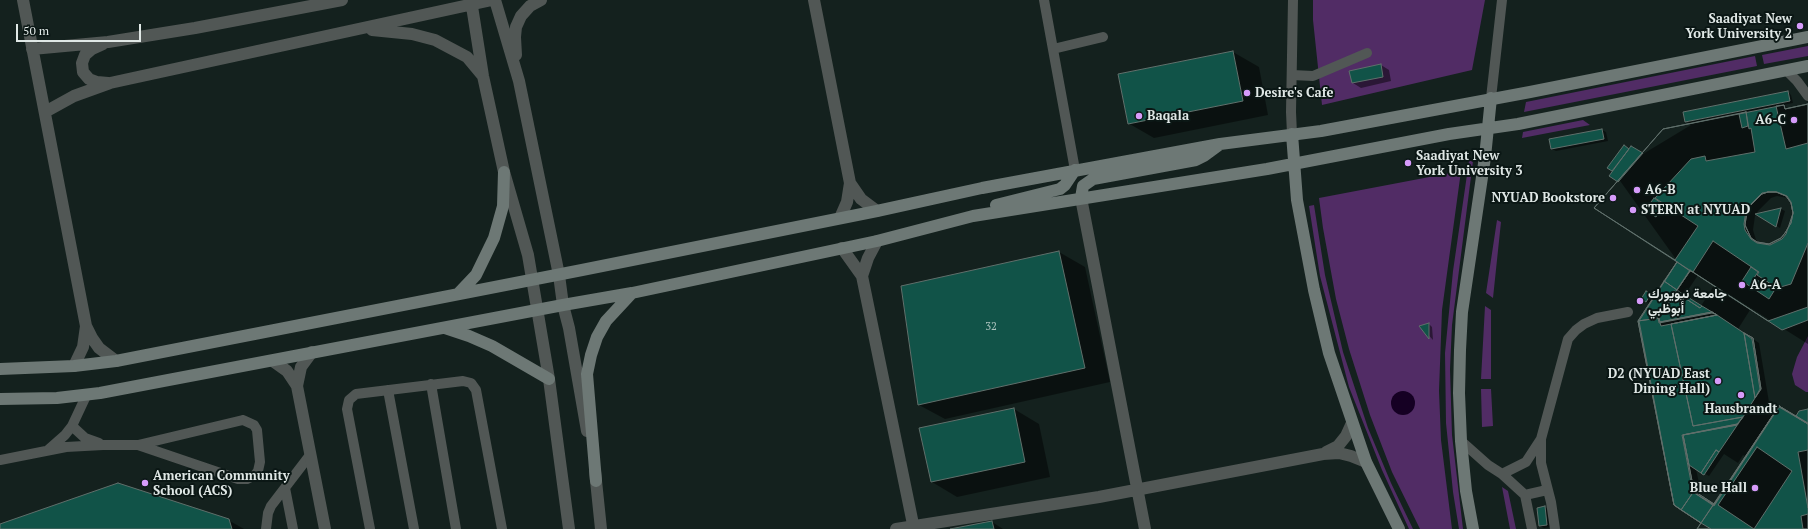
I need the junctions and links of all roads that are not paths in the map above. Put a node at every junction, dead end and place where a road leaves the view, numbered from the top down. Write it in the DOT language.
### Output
graph roads {
  1 [pos="23,0"];
  2 [pos="342,0"];
  3 [pos="494,0"];
  4 [pos="541,0"];
  5 [pos="814,0"];
  6 [pos="1044,0"];
  7 [pos="1293,0"];
  8 [pos="1502,0"];
  9 [pos="471,2"];
  10 [pos="347,31"];
  11 [pos="1103,37"];
  12 [pos="1808,37"];
  13 [pos="108,42"];
  14 [pos="32,49"];
  15 [pos="1053,49"];
  16 [pos="1367,53"];
  17 [pos="1808,66"];
  18 [pos="1786,70"];
  19 [pos="1292,74"];
  20 [pos="483,76"];
  21 [pos="519,80"];
  22 [pos="110,83"];
  23 [pos="1808,96"];
  24 [pos="1491,98"];
  25 [pos="45,112"];
  26 [pos="1488,128"];
  27 [pos="1292,134"];
  28 [pos="1220,144"];
  29 [pos="1295,163"];
  30 [pos="1075,170"];
  31 [pos="504,172"];
  32 [pos="850,183"];
  33 [pos="1081,198"];
  34 [pos="877,211"];
  35 [pos="973,216"];
  36 [pos="840,218"];
  37 [pos="877,241"];
  38 [pos="842,248"];
  39 [pos="559,275"];
  40 [pos="862,276"];
  41 [pos="532,279"];
  42 [pos="632,293"];
  43 [pos="458,294"];
  44 [pos="563,305"];
  45 [pos="537,311"];
  46 [pos="1628,312"];
  47 [pos="86,326"];
  48 [pos="444,328"];
  49 [pos="312,352"];
  50 [pos="116,361"];
  51 [pos="272,361"];
  52 [pos="74,366"];
  53 [pos="0,369"];
  54 [pos="549,379"];
  55 [pos="431,384"];
  56 [pos="296,386"];
  57 [pos="388,390"];
  58 [pos="87,394"];
  59 [pos="0,399"];
  60 [pos="1352,423"];
  61 [pos="72,426"];
  62 [pos="1541,439"];
  63 [pos="1461,441"];
  64 [pos="102,445"];
  65 [pos="138,445"];
  66 [pos="48,450"];
  67 [pos="1323,454"];
  68 [pos="310,455"];
  69 [pos="0,460"];
  70 [pos="1366,462"];
  71 [pos="1502,474"];
  72 [pos="596,481"];
  73 [pos="285,488"];
  74 [pos="1137,490"];
  75 [pos="1547,490"];
  76 [pos="1525,495"];
  77 [pos="914,527"];
  78 [pos="266,529"];
  79 [pos="293,529"];
  80 [pos="325,529"];
  81 [pos="370,529"];
  82 [pos="414,529"];
  83 [pos="456,529"];
  84 [pos="502,529"];
  85 [pos="569,529"];
  86 [pos="601,529"];
  87 [pos="896,529"];
  88 [pos="1145,529"];
  89 [pos="1399,529"];
  90 [pos="1473,529"];
  91 [pos="1532,529"];
  92 [pos="1555,529"];
  1 -- 14 [label="street"];
  2 -- 13 [label="street"];
  3 -- 9 [label="street"];
  3 -- 21 [label="street"];
  4 -- 21 [label="street"];
  5 -- 32 [label="street"];
  6 -- 15 [label="lane"];
  7 -- 19 [label="lane"];
  8 -- 24 [label="lane"];
  9 -- 10 [label="street"];
  9 -- 20 [label="street"];
  10 -- 20 [label="street"];
  10 -- 22 [label="street"];
  11 -- 15 [label="lane"];
  12 -- 24 [label="street"];
  13 -- 14 [label="street"];
  13 -- 22 [label="street"];
  14 -- 25 [label="street"];
  15 -- 30 [label="lane"];
  16 -- 19 [label="lane"];
  17 -- 18 [label="street"];
  18 -- 23 [label="lane"];
  18 -- 26 [label="street"];
  19 -- 27 [label="lane"];
  20 -- 31 [label="street"];
  21 -- 39 [label="street"];
  22 -- 25 [label="street"];
  24 -- 26 [label="street"];
  24 -- 27 [label="street"];
  25 -- 47 [label="street"];
  26 -- 29 [label="street"];
  26 -- 63 [label="street"];
  27 -- 28 [label="street"];
  27 -- 29 [label="street"];
  28 -- 30 [label="street"];
  28 -- 33 [label="street"];
  29 -- 33 [label="street"];
  29 -- 60 [label="street"];
  30 -- 34 [label="street"];
  30 -- 35 [label="street"];
  31 -- 41 [label="street"];
  31 -- 43 [label="street"];
  32 -- 34 [label="street"];
  32 -- 36 [label="street"];
  33 -- 35 [label="street"];
  33 -- 74 [label="street"];
  34 -- 36 [label="street"];
  35 -- 37 [label="street"];
  36 -- 39 [label="street"];
  37 -- 38 [label="street"];
  37 -- 40 [label="street"];
  38 -- 40 [label="street"];
  38 -- 42 [label="street"];
  39 -- 41 [label="street"];
  39 -- 44 [label="street"];
  40 -- 77 [label="street"];
  41 -- 43 [label="street"];
  41 -- 45 [label="street"];
  42 -- 44 [label="street"];
  42 -- 72 [label="street"];
  43 -- 50 [label="street"];
  44 -- 45 [label="street"];
  44 -- 72 [label="street"];
  45 -- 48 [label="street"];
  45 -- 54 [label="street"];
  46 -- 62 [label="lane"];
  47 -- 50 [label="street"];
  47 -- 52 [label="street"];
  48 -- 49 [label="street"];
  48 -- 54 [label="street"];
  49 -- 51 [label="street"];
  49 -- 56 [label="street"];
  50 -- 52 [label="street"];
  51 -- 56 [label="street"];
  51 -- 58 [label="street"];
  52 -- 53 [label="street"];
  54 -- 85 [label="street"];
  55 -- 57 [label="lane"];
  55 -- 83 [label="lane"];
  55 -- 84 [label="lane"];
  56 -- 68 [label="street"];
  57 -- 81 [label="lane"];
  57 -- 82 [label="lane"];
  58 -- 59 [label="street"];
  58 -- 61 [label="lane"];
  60 -- 67 [label="street"];
  60 -- 70 [label="street"];
  61 -- 64 [label="lane"];
  61 -- 66 [label="lane"];
  62 -- 71 [label="lane"];
  62 -- 75 [label="lane"];
  63 -- 71 [label="lane"];
  63 -- 90 [label="street"];
  64 -- 65 [label="lane"];
  64 -- 66 [label="lane"];
  65 -- 65 [label="lane"];
  66 -- 69 [label="lane"];
  67 -- 70 [label="street"];
  67 -- 74 [label="street"];
  68 -- 73 [label="lane"];
  68 -- 80 [label="street"];
  70 -- 89 [label="street"];
  71 -- 76 [label="lane"];
  72 -- 86 [label="street"];
  73 -- 78 [label="lane"];
  73 -- 79 [label="lane"];
  74 -- 77 [label="street"];
  74 -- 88 [label="street"];
  75 -- 76 [label="lane"];
  75 -- 92 [label="lane"];
  76 -- 91 [label="lane"];
  77 -- 87 [label="street"];
}
